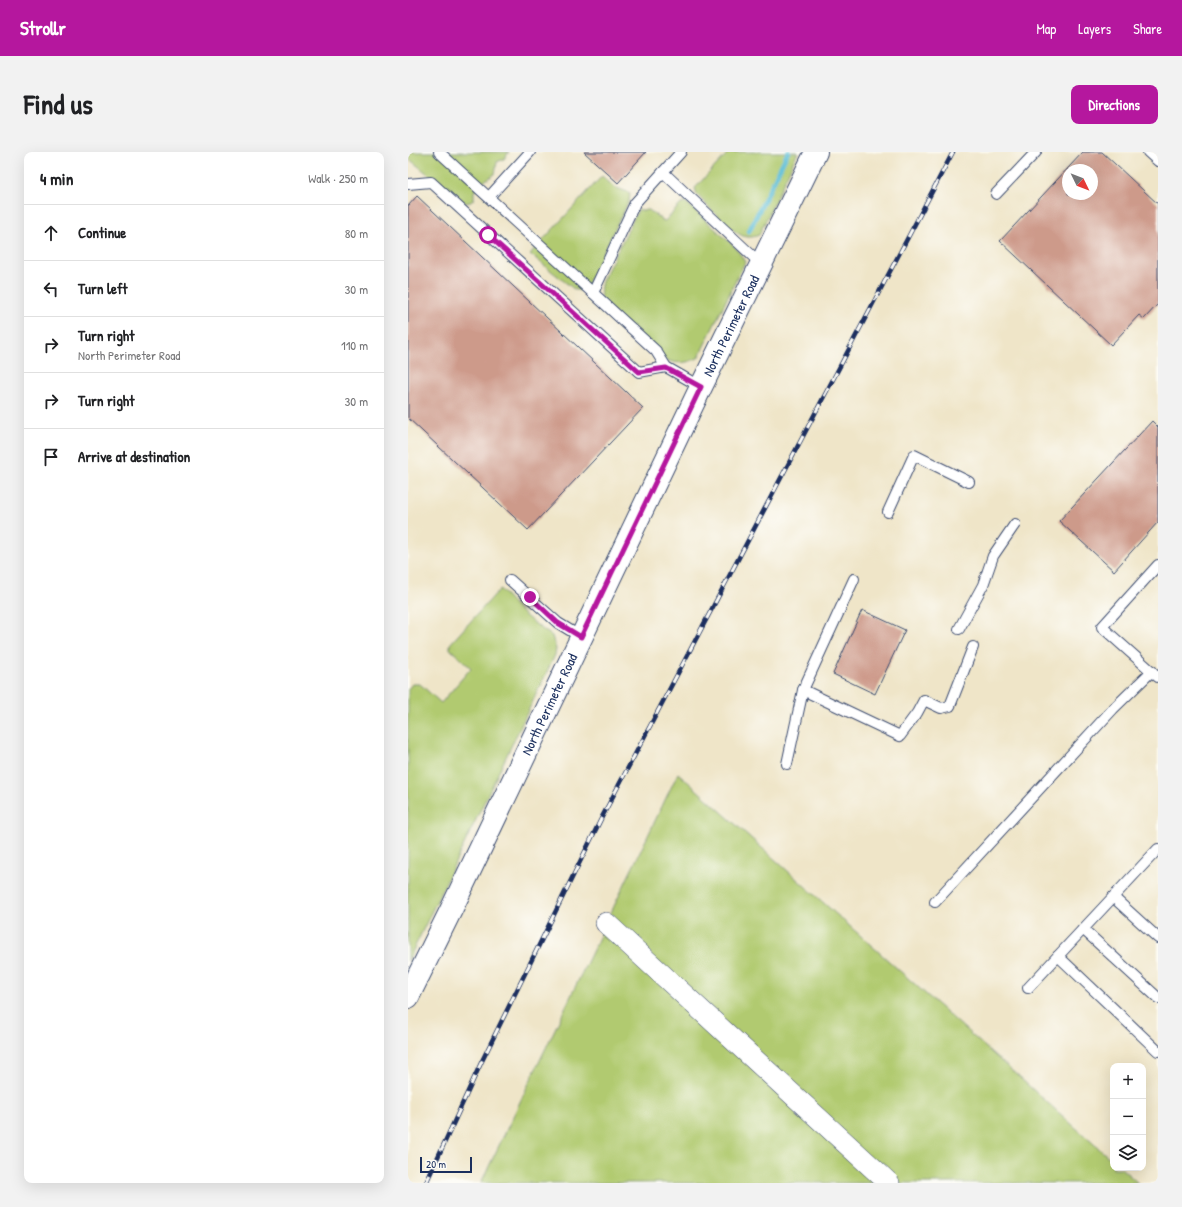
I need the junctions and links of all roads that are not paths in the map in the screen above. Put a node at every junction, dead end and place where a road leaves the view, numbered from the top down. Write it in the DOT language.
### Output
graph roads {
  1 [pos="439,152"];
  2 [pos="530,152"];
  3 [pos="681,152"];
  4 [pos="816,152"];
  5 [pos="1036,152"];
  6 [pos="1148,152"];
  7 [pos="1158,161"];
  8 [pos="663,172"];
  9 [pos="408,184"];
  10 [pos="996,194"];
  11 [pos="489,197"];
  12 [pos="761,264"];
  13 [pos="592,293"];
  14 [pos="666,368"];
  15 [pos="701,387"];
  16 [pos="968,482"];
  17 [pos="888,512"];
  18 [pos="1014,524"];
  19 [pos="1158,565"];
  20 [pos="854,579"];
  21 [pos="510,580"];
  22 [pos="959,629"];
  23 [pos="581,637"];
  24 [pos="973,647"];
  25 [pos="1155,674"];
  26 [pos="803,690"];
  27 [pos="787,764"];
  28 [pos="1158,849"];
  29 [pos="1113,896"];
  30 [pos="935,902"];
  31 [pos="606,923"];
  32 [pos="1083,929"];
  33 [pos="1158,938"];
  34 [pos="1058,956"];
  35 [pos="1028,988"];
  36 [pos="408,997"];
  37 [pos="1158,998"];
  38 [pos="1158,1051"];
  39 [pos="889,1183"];
  1 -- 11 [label="lane"];
  2 -- 11 [label="lane"];
  3 -- 8 [label="lane"];
  4 -- 12 [label="street, North Perimeter Road"];
  5 -- 10 [label="lane"];
  6 -- 7 [label="lane"];
  8 -- 12 [label="lane"];
  8 -- 13 [label="lane"];
  9 -- 14 [label="lane"];
  11 -- 13 [label="lane"];
  12 -- 15 [label="street, North Perimeter Road"];
  13 -- 14 [label="lane"];
  14 -- 15 [label="lane"];
  15 -- 23 [label="street, North Perimeter Road"];
  16 -- 17 [label="lane"];
  18 -- 22 [label="lane"];
  19 -- 25 [label="lane"];
  20 -- 26 [label="lane"];
  21 -- 23 [label="lane"];
  23 -- 36 [label="street, North Perimeter Road"];
  24 -- 26 [label="lane"];
  25 -- 30 [label="lane"];
  26 -- 27 [label="lane"];
  28 -- 29 [label="lane"];
  29 -- 32 [label="lane"];
  29 -- 33 [label="lane"];
  31 -- 39 [label="street"];
  32 -- 34 [label="lane"];
  32 -- 37 [label="lane"];
  34 -- 35 [label="lane"];
  34 -- 38 [label="lane"];
}
